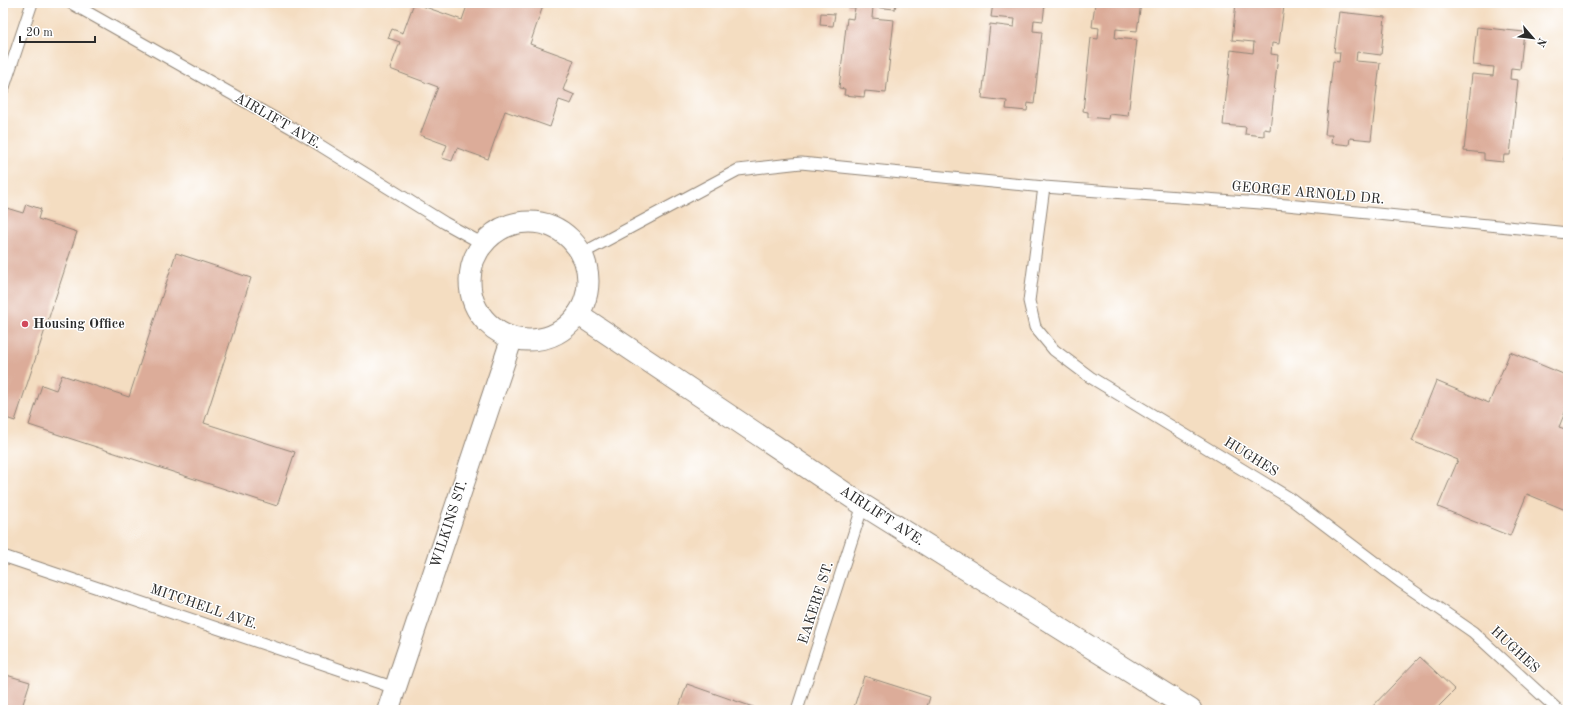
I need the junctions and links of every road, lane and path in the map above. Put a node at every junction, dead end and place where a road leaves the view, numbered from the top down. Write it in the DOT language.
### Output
graph roads {
  1 [pos="32,3"];
  2 [pos="71,3"];
  3 [pos="3,90"];
  4 [pos="1044,186"];
  5 [pos="1568,233"];
  6 [pos="483,244"];
  7 [pos="581,254"];
  8 [pos="578,314"];
  9 [pos="512,338"];
  10 [pos="863,505"];
  11 [pos="3,556"];
  12 [pos="395,688"];
  13 [pos="388,710"];
  14 [pos="797,710"];
  15 [pos="1191,710"];
  16 [pos="1558,710"];
  1 -- 3 [label="lane"];
  2 -- 6 [label="lane, AIRLIFT AVE."];
  4 -- 5 [label="lane, GEORGE ARNOLD DR."];
  4 -- 7 [label="lane, GEORGE ARNOLD DR."];
  4 -- 16 [label="lane, HUGHES"];
  6 -- 7 [label="street"];
  6 -- 9 [label="street"];
  7 -- 8 [label="street"];
  8 -- 9 [label="street"];
  8 -- 10 [label="street, AIRLIFT AVE."];
  9 -- 12 [label="street, WILKINS ST."];
  10 -- 14 [label="lane, EAKERE ST."];
  10 -- 15 [label="street, AIRLIFT AVE."];
  11 -- 12 [label="lane, MITCHELL AVE."];
  12 -- 13 [label="street, WILKINS ST."];
}
